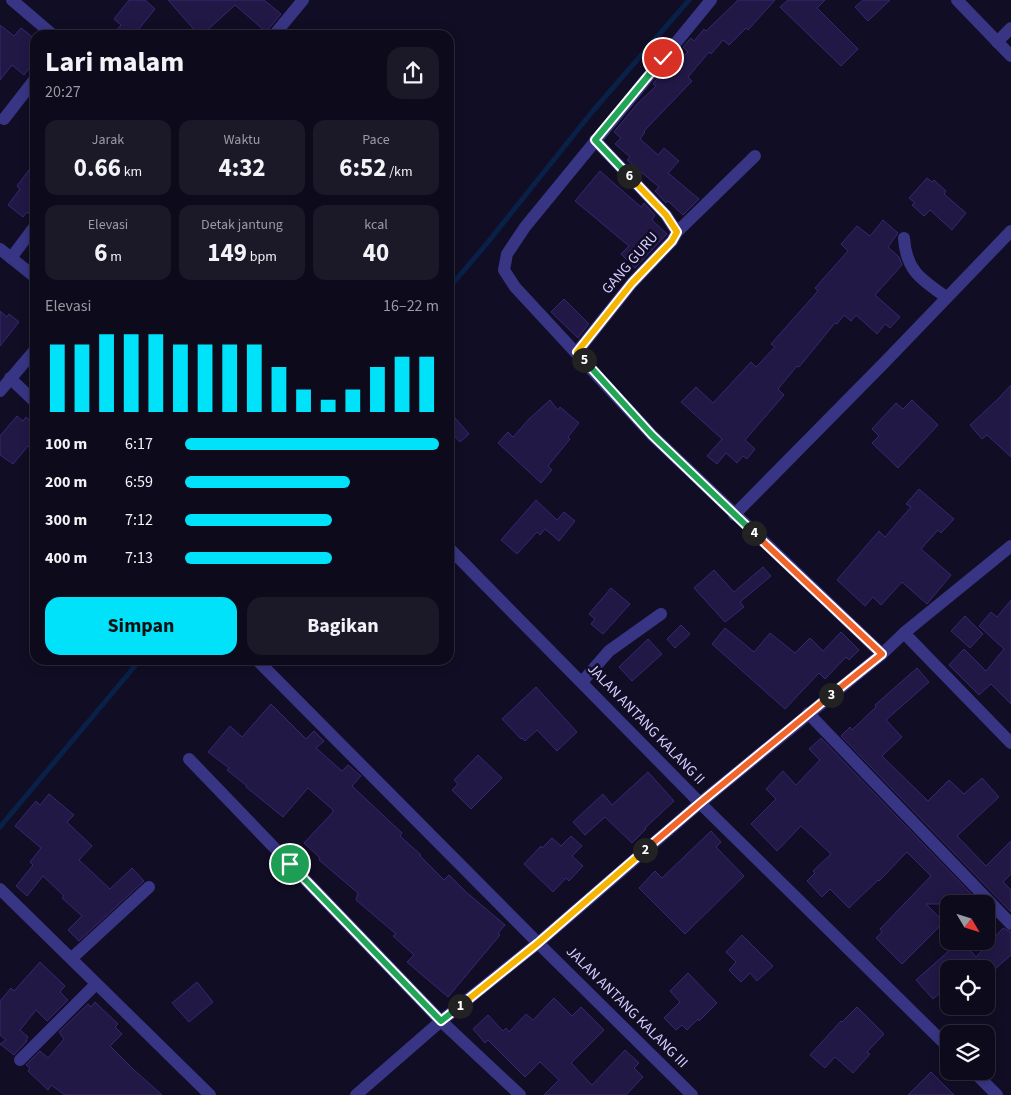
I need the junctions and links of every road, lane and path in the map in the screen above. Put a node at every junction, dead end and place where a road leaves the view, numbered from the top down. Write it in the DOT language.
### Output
graph roads {
  1 [pos="12,0"];
  2 [pos="303,0"];
  3 [pos="711,0"];
  4 [pos="957,0"];
  5 [pos="1011,28"];
  6 [pos="47,30"];
  7 [pos="278,30"];
  8 [pos="997,42"];
  9 [pos="1011,56"];
  10 [pos="30,85"];
  11 [pos="4,119"];
  12 [pos="595,140"];
  13 [pos="754,156"];
  14 [pos="1011,230"];
  15 [pos="677,232"];
  16 [pos="30,233"];
  17 [pos="904,238"];
  18 [pos="0,249"];
  19 [pos="11,258"];
  20 [pos="30,273"];
  21 [pos="946,298"];
  22 [pos="577,352"];
  23 [pos="30,356"];
  24 [pos="10,378"];
  25 [pos="0,391"];
  26 [pos="30,397"];
  27 [pos="734,515"];
  28 [pos="1011,546"];
  29 [pos="454,553"];
  30 [pos="661,614"];
  31 [pos="904,633"];
  32 [pos="882,654"];
  33 [pos="262,665"];
  34 [pos="582,682"];
  35 [pos="808,714"];
  36 [pos="1011,743"];
  37 [pos="189,759"];
  38 [pos="700,803"];
  39 [pos="150,887"];
  40 [pos="0,889"];
  41 [pos="1011,924"];
  42 [pos="538,943"];
  43 [pos="72,958"];
  44 [pos="96,984"];
  45 [pos="441,1021"];
  46 [pos="940,1039"];
  47 [pos="20,1060"];
  48 [pos="982,1080"];
  49 [pos="210,1095"];
  50 [pos="356,1095"];
  51 [pos="520,1095"];
  52 [pos="692,1095"];
  53 [pos="997,1095"];
  1 -- 6 [label="street"];
  2 -- 7 [label="street"];
  3 -- 12 [label="street"];
  4 -- 8 [label="street"];
  5 -- 8 [label="street"];
  8 -- 9 [label="street"];
  10 -- 11 [label="street"];
  12 -- 15 [label="street"];
  12 -- 22 [label="street"];
  13 -- 15 [label="street, GANG GURU"];
  14 -- 21 [label="street"];
  15 -- 22 [label="street, GANG GURU"];
  16 -- 19 [label="street"];
  17 -- 21 [label="street"];
  18 -- 19 [label="street"];
  19 -- 20 [label="street"];
  21 -- 27 [label="street"];
  22 -- 27 [label="street"];
  23 -- 24 [label="street"];
  24 -- 25 [label="street"];
  24 -- 26 [label="street"];
  27 -- 32 [label="street"];
  28 -- 31 [label="street"];
  29 -- 34 [label="street, JALAN ANTANG KALANG II"];
  30 -- 34 [label="street"];
  31 -- 32 [label="street"];
  31 -- 36 [label="street"];
  32 -- 35 [label="street"];
  33 -- 42 [label="street, JALAN ANTANG KALANG III"];
  34 -- 38 [label="street, JALAN ANTANG KALANG II"];
  35 -- 38 [label="street"];
  35 -- 41 [label="street"];
  37 -- 45 [label="street"];
  38 -- 42 [label="street"];
  38 -- 46 [label="street, JALAN ANTANG KALANG II"];
  39 -- 43 [label="street"];
  40 -- 43 [label="street"];
  42 -- 45 [label="street"];
  42 -- 52 [label="street, JALAN ANTANG KALANG III"];
  43 -- 44 [label="street"];
  44 -- 47 [label="street"];
  44 -- 49 [label="street"];
  45 -- 50 [label="street"];
  45 -- 51 [label="street"];
  48 -- 53 [label="street"];
}
